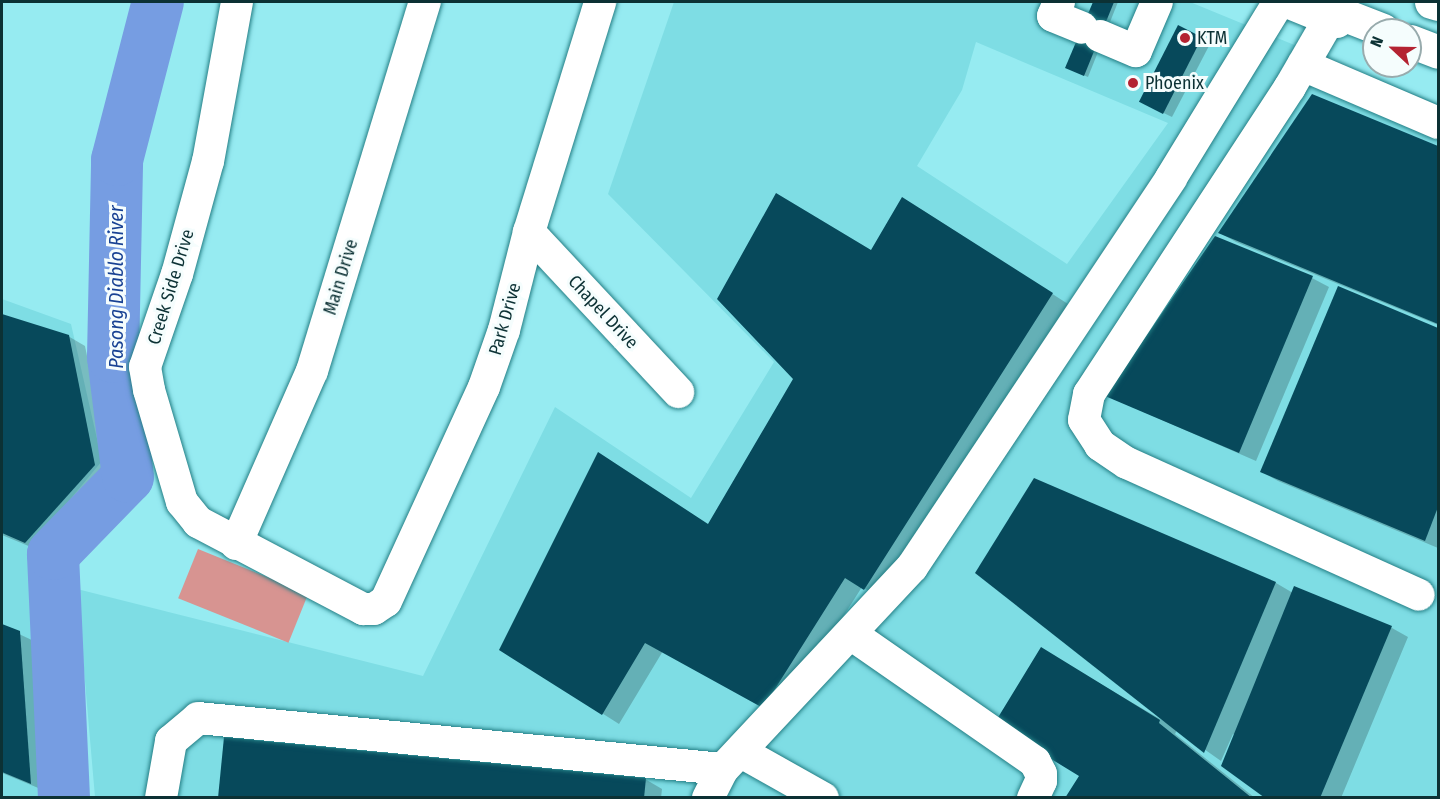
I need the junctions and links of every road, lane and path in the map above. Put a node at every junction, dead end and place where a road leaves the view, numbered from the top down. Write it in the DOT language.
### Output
graph roads {
  1 [pos="237,2"];
  2 [pos="425,2"];
  3 [pos="600,2"];
  4 [pos="1059,2"];
  5 [pos="1157,2"];
  6 [pos="1280,2"];
  7 [pos="1289,2"];
  8 [pos="1431,2"];
  9 [pos="1438,4"];
  10 [pos="1321,10"];
  11 [pos="1362,23"];
  12 [pos="1362,30"];
  13 [pos="1422,46"];
  14 [pos="1438,52"];
  15 [pos="1422,55"];
  16 [pos="1438,61"];
  17 [pos="1303,65"];
  18 [pos="1438,123"];
  19 [pos="529,232"];
  20 [pos="678,392"];
  21 [pos="236,544"];
  22 [pos="1419,596"];
  23 [pos="363,609"];
  24 [pos="851,634"];
  25 [pos="732,760"];
  26 [pos="161,798"];
  27 [pos="708,798"];
  28 [pos="823,798"];
  29 [pos="1033,798"];
  1 -- 21 [label="street, Creek Side Drive"];
  2 -- 21 [label="street, Main Drive"];
  3 -- 19 [label="street, Park Drive"];
  4 -- 5 [label="street"];
  6 -- 24 [label="street"];
  7 -- 10 [label="main road"];
  8 -- 9 [label="main road"];
  10 -- 11 [label="main road"];
  10 -- 12 [label="main road"];
  10 -- 17 [label="street"];
  13 -- 14 [label="main road"];
  15 -- 16 [label="main road"];
  17 -- 18 [label="street"];
  17 -- 22 [label="street"];
  19 -- 20 [label="street, Chapel Drive"];
  19 -- 23 [label="street, Park Drive"];
  21 -- 23 [label="street, Creek Side Drive"];
  24 -- 25 [label="street"];
  24 -- 29 [label="street"];
  25 -- 26 [label="street"];
  25 -- 27 [label="street"];
  25 -- 28 [label="street"];
}
